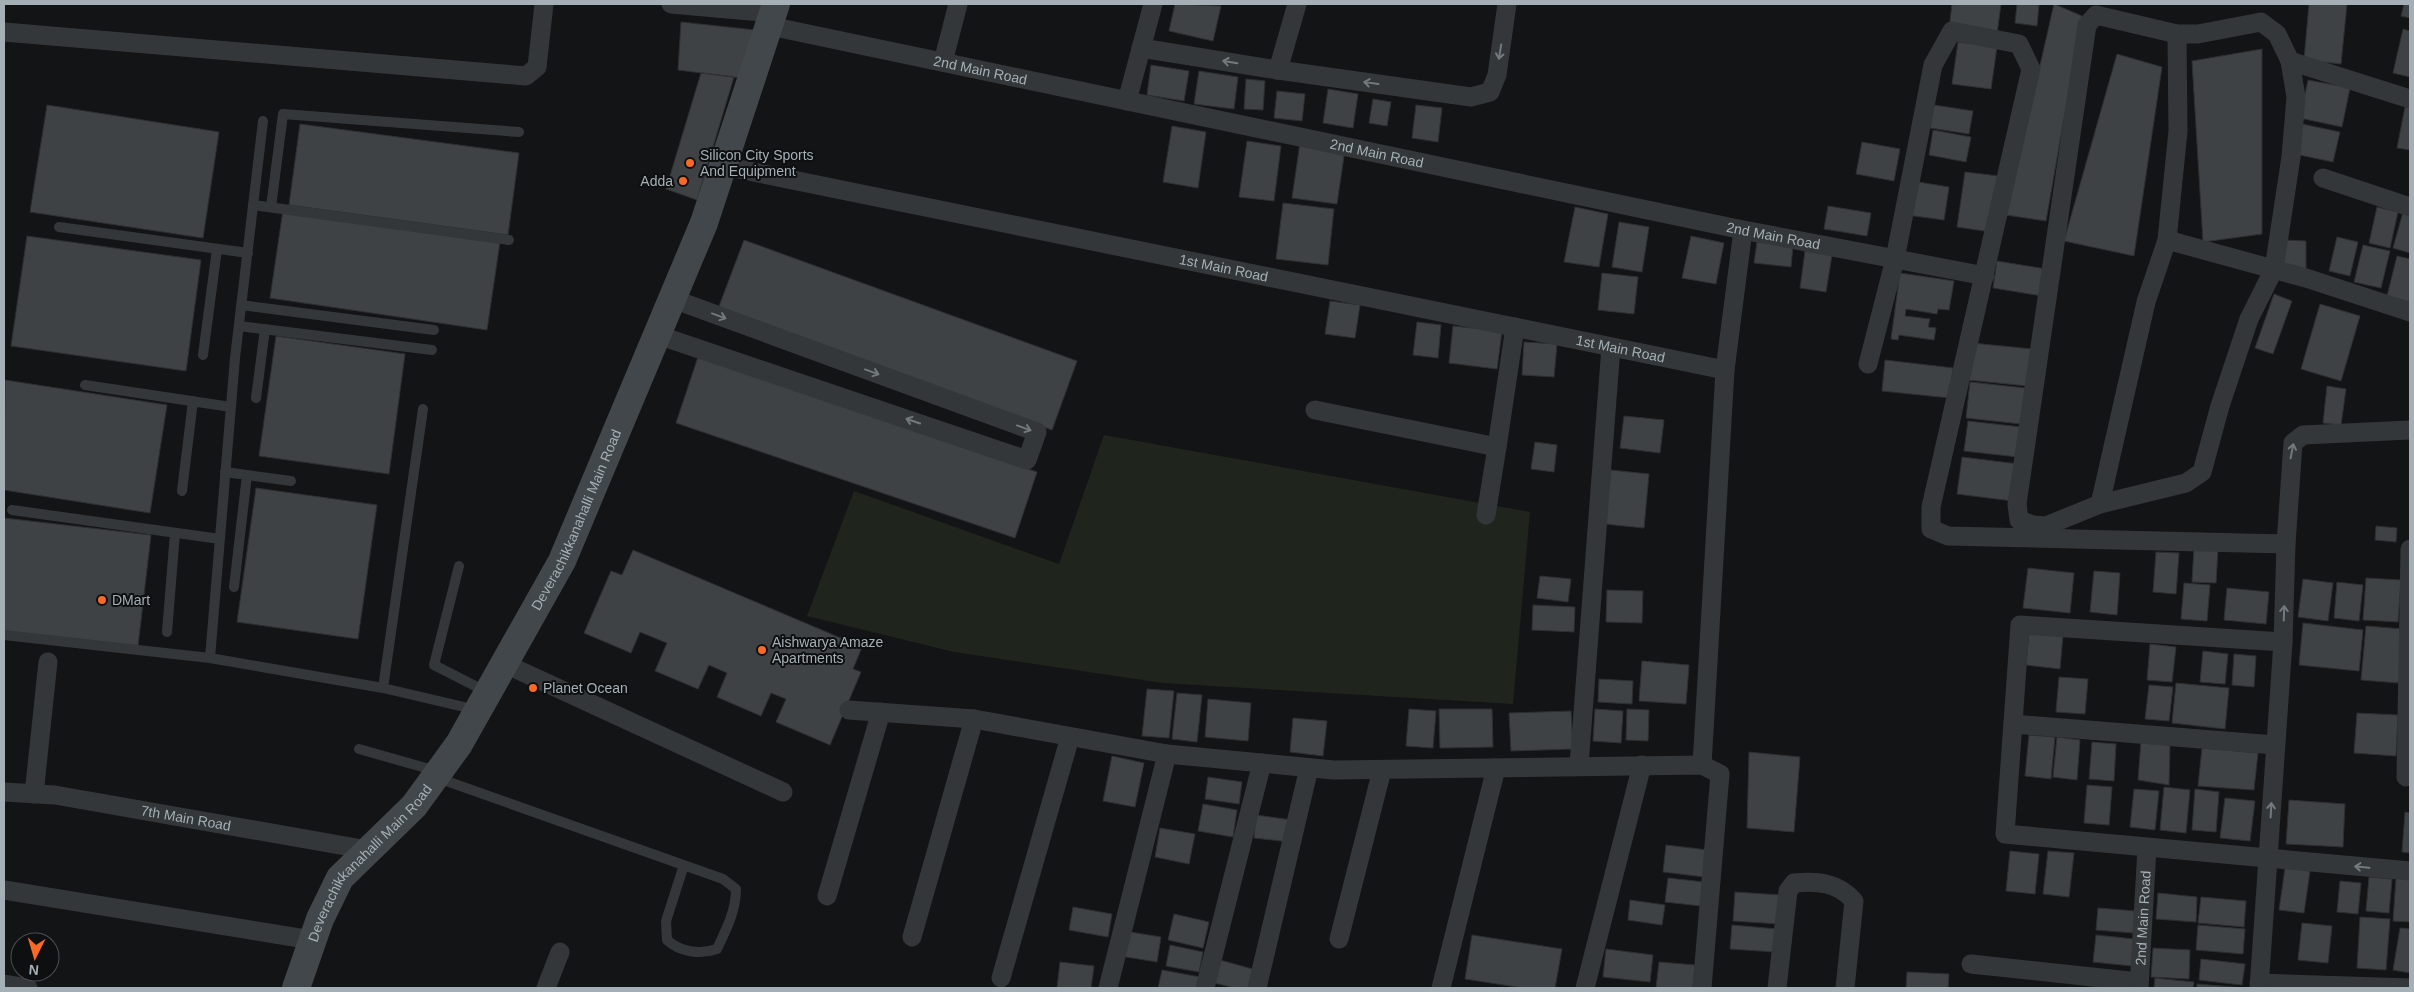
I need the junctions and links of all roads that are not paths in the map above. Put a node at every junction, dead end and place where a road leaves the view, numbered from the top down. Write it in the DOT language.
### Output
graph roads {
  1 [pos="544,4"];
  2 [pos="671,4"];
  3 [pos="958,4"];
  4 [pos="1153,4"];
  5 [pos="1297,4"];
  6 [pos="1507,4"];
  7 [pos="773,14"];
  8 [pos="4,32"];
  9 [pos="2177,34"];
  10 [pos="1141,48"];
  11 [pos="2290,61"];
  12 [pos="943,62"];
  13 [pos="1278,70"];
  14 [pos="2410,99"];
  15 [pos="1127,101"];
  16 [pos="263,121"];
  17 [pos="519,132"];
  18 [pos="724,166"];
  19 [pos="2323,178"];
  20 [pos="253,205"];
  21 [pos="271,207"];
  22 [pos="2410,207"];
  23 [pos="59,227"];
  24 [pos="1743,230"];
  25 [pos="508,240"];
  26 [pos="2167,240"];
  27 [pos="217,249"];
  28 [pos="248,253"];
  29 [pos="1895,259"];
  30 [pos="2274,269"];
  31 [pos="1985,276"];
  32 [pos="674,299"];
  33 [pos="241,305"];
  34 [pos="2410,312"];
  35 [pos="239,326"];
  36 [pos="1515,328"];
  37 [pos="265,329"];
  38 [pos="434,330"];
  39 [pos="658,334"];
  40 [pos="1611,347"];
  41 [pos="432,350"];
  42 [pos="203,355"];
  43 [pos="1868,364"];
  44 [pos="1725,370"];
  45 [pos="85,385"];
  46 [pos="256,398"];
  47 [pos="193,401"];
  48 [pos="231,407"];
  49 [pos="424,409"];
  50 [pos="1315,410"];
  51 [pos="2410,430"];
  52 [pos="1497,447"];
  53 [pos="226,472"];
  54 [pos="246,475"];
  55 [pos="291,481"];
  56 [pos="182,491"];
  57 [pos="2100,504"];
  58 [pos="12,510"];
  59 [pos="1486,514"];
  60 [pos="175,533"];
  61 [pos="220,539"];
  62 [pos="2286,544"];
  63 [pos="2410,548"];
  64 [pos="459,566"];
  65 [pos="234,587"];
  66 [pos="167,632"];
  67 [pos="4,635"];
  68 [pos="2283,642"];
  69 [pos="210,658"];
  70 [pos="48,662"];
  71 [pos="505,664"];
  72 [pos="383,688"];
  73 [pos="483,701"];
  74 [pos="849,710"];
  75 [pos="881,712"];
  76 [pos="974,719"];
  77 [pos="2013,724"];
  78 [pos="1070,737"];
  79 [pos="2275,745"];
  80 [pos="359,749"];
  81 [pos="1167,754"];
  82 [pos="1262,763"];
  83 [pos="1580,765"];
  84 [pos="1642,765"];
  85 [pos="1702,765"];
  86 [pos="1309,768"];
  87 [pos="1496,768"];
  88 [pos="1382,770"];
  89 [pos="435,777"];
  90 [pos="2406,777"];
  91 [pos="4,792"];
  92 [pos="783,792"];
  93 [pos="34,794"];
  94 [pos="2147,848"];
  95 [pos="368,850"];
  96 [pos="2268,859"];
  97 [pos="684,865"];
  98 [pos="2410,871"];
  99 [pos="4,890"];
  100 [pos="827,896"];
  101 [pos="912,938"];
  102 [pos="1339,939"];
  103 [pos="312,940"];
  104 [pos="560,952"];
  105 [pos="1971,964"];
  106 [pos="1001,978"];
  107 [pos="2034,979"];
  108 [pos="4,984"];
  109 [pos="2139,985"];
  110 [pos="2259,986"];
  111 [pos="28,988"];
  112 [pos="296,988"];
  113 [pos="546,988"];
  114 [pos="1108,988"];
  115 [pos="1205,988"];
  116 [pos="1257,988"];
  117 [pos="1441,988"];
  118 [pos="1585,988"];
  119 [pos="1702,988"];
  120 [pos="1777,988"];
  121 [pos="1846,988"];
  122 [pos="2381,988"];
  123 [pos="2410,988"];
  1 -- 8 [label="street"];
  2 -- 7 [label="street, 2nd Main Road"];
  3 -- 12 [label="street"];
  4 -- 10 [label="street"];
  5 -- 13 [label="street"];
  6 -- 13 [label="street, one-way"];
  7 -- 12 [label="street, 2nd Main Road"];
  7 -- 18 [label="street, Deverachikkanahalli Main Road"];
  9 -- 11 [label="street"];
  9 -- 26 [label="street"];
  9 -- 57 [label="street"];
  13 -- 10 [label="street, one-way"];
  10 -- 15 [label="street"];
  11 -- 14 [label="street"];
  11 -- 30 [label="street"];
  12 -- 15 [label="street, 2nd Main Road"];
  15 -- 24 [label="street, 2nd Main Road"];
  16 -- 20 [label="lane"];
  17 -- 21 [label="lane"];
  18 -- 32 [label="street, Deverachikkanahalli Main Road"];
  18 -- 36 [label="street, 1st Main Road"];
  19 -- 22 [label="street"];
  20 -- 21 [label="lane"];
  20 -- 28 [label="lane"];
  21 -- 25 [label="lane"];
  23 -- 27 [label="lane"];
  24 -- 29 [label="street, 2nd Main Road"];
  24 -- 44 [label="street"];
  26 -- 30 [label="street"];
  26 -- 57 [label="street"];
  27 -- 28 [label="lane"];
  27 -- 42 [label="lane"];
  28 -- 33 [label="lane"];
  29 -- 31 [label="street, 2nd Main Road"];
  29 -- 31 [label="street"];
  29 -- 43 [label="street"];
  30 -- 34 [label="street"];
  30 -- 57 [label="street"];
  31 -- 62 [label="street"];
  32 -- 39 [label="street, Deverachikkanahalli Main Road"];
  32 -- 39 [label="street, one-way"];
  33 -- 35 [label="lane"];
  33 -- 38 [label="lane"];
  35 -- 37 [label="lane"];
  35 -- 48 [label="lane"];
  36 -- 40 [label="street, 1st Main Road"];
  36 -- 52 [label="street"];
  37 -- 41 [label="lane"];
  37 -- 46 [label="lane"];
  39 -- 71 [label="street, Deverachikkanahalli Main Road"];
  40 -- 44 [label="street, 1st Main Road"];
  40 -- 83 [label="street"];
  44 -- 85 [label="street"];
  45 -- 47 [label="lane"];
  47 -- 48 [label="lane"];
  47 -- 56 [label="lane"];
  48 -- 53 [label="lane"];
  49 -- 72 [label="lane"];
  50 -- 52 [label="street"];
  62 -- 51 [label="street, one-way"];
  52 -- 59 [label="street"];
  53 -- 54 [label="lane"];
  53 -- 61 [label="lane"];
  54 -- 55 [label="lane"];
  54 -- 65 [label="lane"];
  58 -- 60 [label="lane"];
  60 -- 61 [label="lane"];
  60 -- 66 [label="lane"];
  61 -- 69 [label="lane"];
  68 -- 62 [label="street, one-way"];
  63 -- 90 [label="street"];
  64 -- 73 [label="lane"];
  67 -- 69 [label="lane"];
  68 -- 77 [label="street"];
  68 -- 79 [label="street"];
  69 -- 72 [label="lane"];
  70 -- 93 [label="street"];
  71 -- 73 [label="street, Deverachikkanahalli Main Road"];
  71 -- 92 [label="street"];
  72 -- 73 [label="lane"];
  73 -- 89 [label="street, Deverachikkanahalli Main Road"];
  74 -- 75 [label="street"];
  75 -- 76 [label="street"];
  75 -- 100 [label="street"];
  76 -- 78 [label="street"];
  76 -- 101 [label="street"];
  77 -- 79 [label="street"];
  77 -- 94 [label="street"];
  78 -- 81 [label="street"];
  78 -- 106 [label="street"];
  96 -- 79 [label="street, one-way"];
  80 -- 89 [label="lane"];
  81 -- 82 [label="street"];
  81 -- 114 [label="street"];
  82 -- 86 [label="street"];
  82 -- 115 [label="street"];
  83 -- 84 [label="street"];
  83 -- 87 [label="street"];
  84 -- 85 [label="street"];
  84 -- 118 [label="street"];
  85 -- 119 [label="street"];
  86 -- 88 [label="street"];
  86 -- 116 [label="street"];
  87 -- 88 [label="street"];
  87 -- 117 [label="street"];
  88 -- 102 [label="street"];
  89 -- 95 [label="street, Deverachikkanahalli Main Road"];
  89 -- 97 [label="lane"];
  91 -- 93 [label="street, 7th Main Road"];
  93 -- 95 [label="street, 7th Main Road"];
  94 -- 96 [label="street"];
  94 -- 109 [label="street, 2nd Main Road"];
  95 -- 103 [label="street, Deverachikkanahalli Main Road"];
  98 -- 96 [label="street, one-way"];
  96 -- 110 [label="street"];
  97 -- 97 [label="lane"];
  99 -- 103 [label="street"];
  103 -- 112 [label="street, Deverachikkanahalli Main Road"];
  104 -- 113 [label="street"];
  105 -- 107 [label="street"];
  107 -- 109 [label="street"];
  108 -- 111 [label="street"];
  110 -- 122 [label="street"];
  120 -- 121 [label="street"];
  122 -- 123 [label="street"];
}
